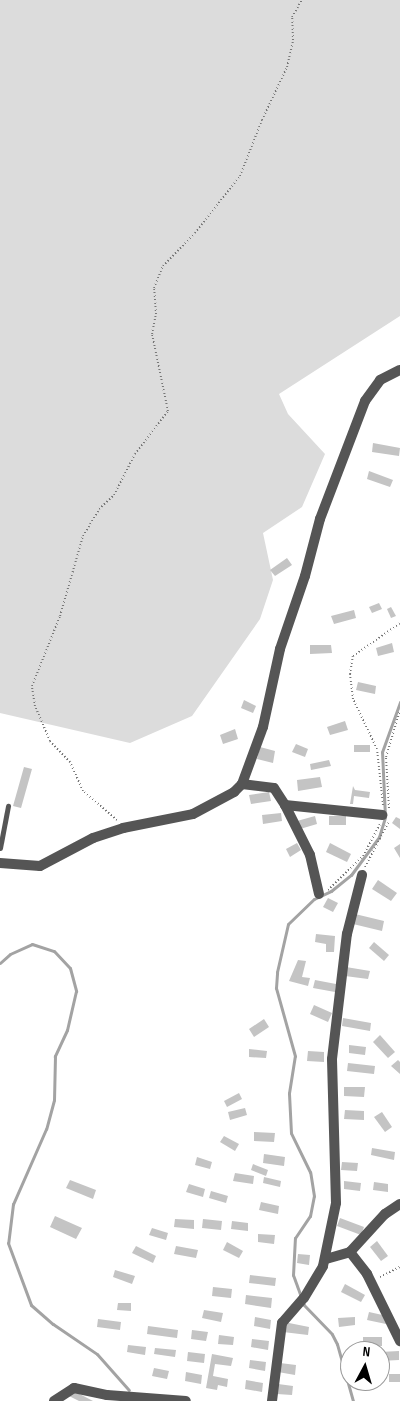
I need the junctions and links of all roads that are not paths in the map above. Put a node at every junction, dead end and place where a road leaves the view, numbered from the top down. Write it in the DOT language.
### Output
graph roads {
  1 [pos="400,370"];
  2 [pos="242,784"];
  3 [pos="285,805"];
  4 [pos="8,806"];
  5 [pos="387,816"];
  6 [pos="0,848"];
  7 [pos="0,863"];
  8 [pos="362,875"];
  9 [pos="319,894"];
  10 [pos="400,1204"];
  11 [pos="350,1252"];
  12 [pos="326,1259"];
  13 [pos="400,1341"];
  14 [pos="54,1401"];
  15 [pos="186,1401"];
  16 [pos="272,1401"];
  1 -- 2 [label="street"];
  2 -- 3 [label="street"];
  2 -- 7 [label="street"];
  3 -- 5 [label="street"];
  3 -- 9 [label="street"];
  4 -- 6 [label="lane"];
  8 -- 12 [label="street"];
  10 -- 11 [label="street"];
  11 -- 12 [label="street"];
  11 -- 13 [label="street"];
  12 -- 16 [label="street"];
  14 -- 15 [label="street"];
}
